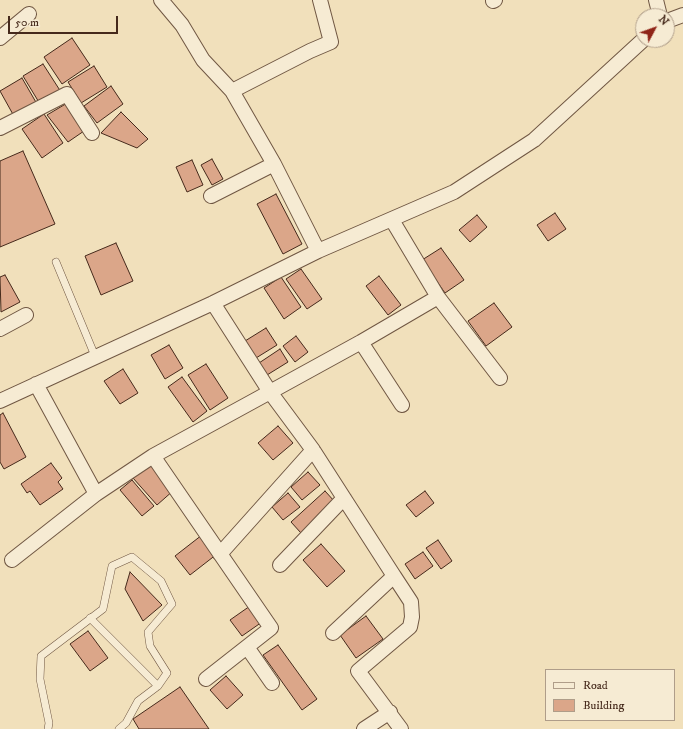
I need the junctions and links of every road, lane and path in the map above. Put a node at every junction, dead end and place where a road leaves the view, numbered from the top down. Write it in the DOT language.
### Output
graph roads {
  1 [pos="161,0"];
  2 [pos="320,0"];
  3 [pos="29,14"];
  4 [pos="0,38"];
  5 [pos="635,47"];
  6 [pos="232,91"];
  7 [pos="0,128"];
  8 [pos="92,133"];
  9 [pos="274,164"];
  10 [pos="211,196"];
  11 [pos="392,220"];
  12 [pos="318,251"];
  13 [pos="56,262"];
  14 [pos="438,297"];
  15 [pos="213,303"];
  16 [pos="26,315"];
  17 [pos="0,329"];
  18 [pos="360,342"];
  19 [pos="95,356"];
  20 [pos="500,378"];
  21 [pos="36,384"];
  22 [pos="270,392"];
  23 [pos="0,401"];
  24 [pos="402,405"];
  25 [pos="313,450"];
  26 [pos="153,456"];
  27 [pos="96,494"];
  28 [pos="344,498"];
  29 [pos="220,554"];
  30 [pos="12,560"];
  31 [pos="280,565"];
  32 [pos="394,576"];
  33 [pos="90,618"];
  34 [pos="333,633"];
  35 [pos="247,647"];
  36 [pos="206,679"];
  37 [pos="272,683"];
  38 [pos="158,686"];
  39 [pos="390,712"];
  40 [pos="48,729"];
  41 [pos="119,729"];
  42 [pos="364,729"];
  43 [pos="401,729"];
  1 -- 6 [label="street"];
  2 -- 6 [label="street"];
  3 -- 4 [label="street"];
  5 -- 11 [label="street"];
  6 -- 9 [label="street"];
  7 -- 8 [label="street"];
  9 -- 10 [label="street"];
  9 -- 12 [label="street"];
  11 -- 12 [label="street"];
  11 -- 14 [label="street"];
  12 -- 15 [label="street"];
  13 -- 19 [label="lane"];
  14 -- 18 [label="street"];
  14 -- 20 [label="street"];
  15 -- 19 [label="street"];
  15 -- 22 [label="street"];
  16 -- 17 [label="street"];
  18 -- 22 [label="street"];
  18 -- 24 [label="street"];
  19 -- 21 [label="street"];
  21 -- 23 [label="street"];
  21 -- 27 [label="street"];
  22 -- 25 [label="street"];
  22 -- 26 [label="street"];
  25 -- 28 [label="street"];
  25 -- 29 [label="street"];
  26 -- 27 [label="street"];
  26 -- 29 [label="street"];
  27 -- 30 [label="street"];
  28 -- 31 [label="street"];
  28 -- 32 [label="street"];
  29 -- 35 [label="street"];
  32 -- 34 [label="street"];
  32 -- 39 [label="street"];
  33 -- 38 [label="lane"];
  33 -- 38 [label="lane"];
  33 -- 40 [label="lane"];
  35 -- 36 [label="street"];
  35 -- 37 [label="street"];
  38 -- 41 [label="lane"];
  39 -- 42 [label="street"];
  39 -- 43 [label="street"];
}
